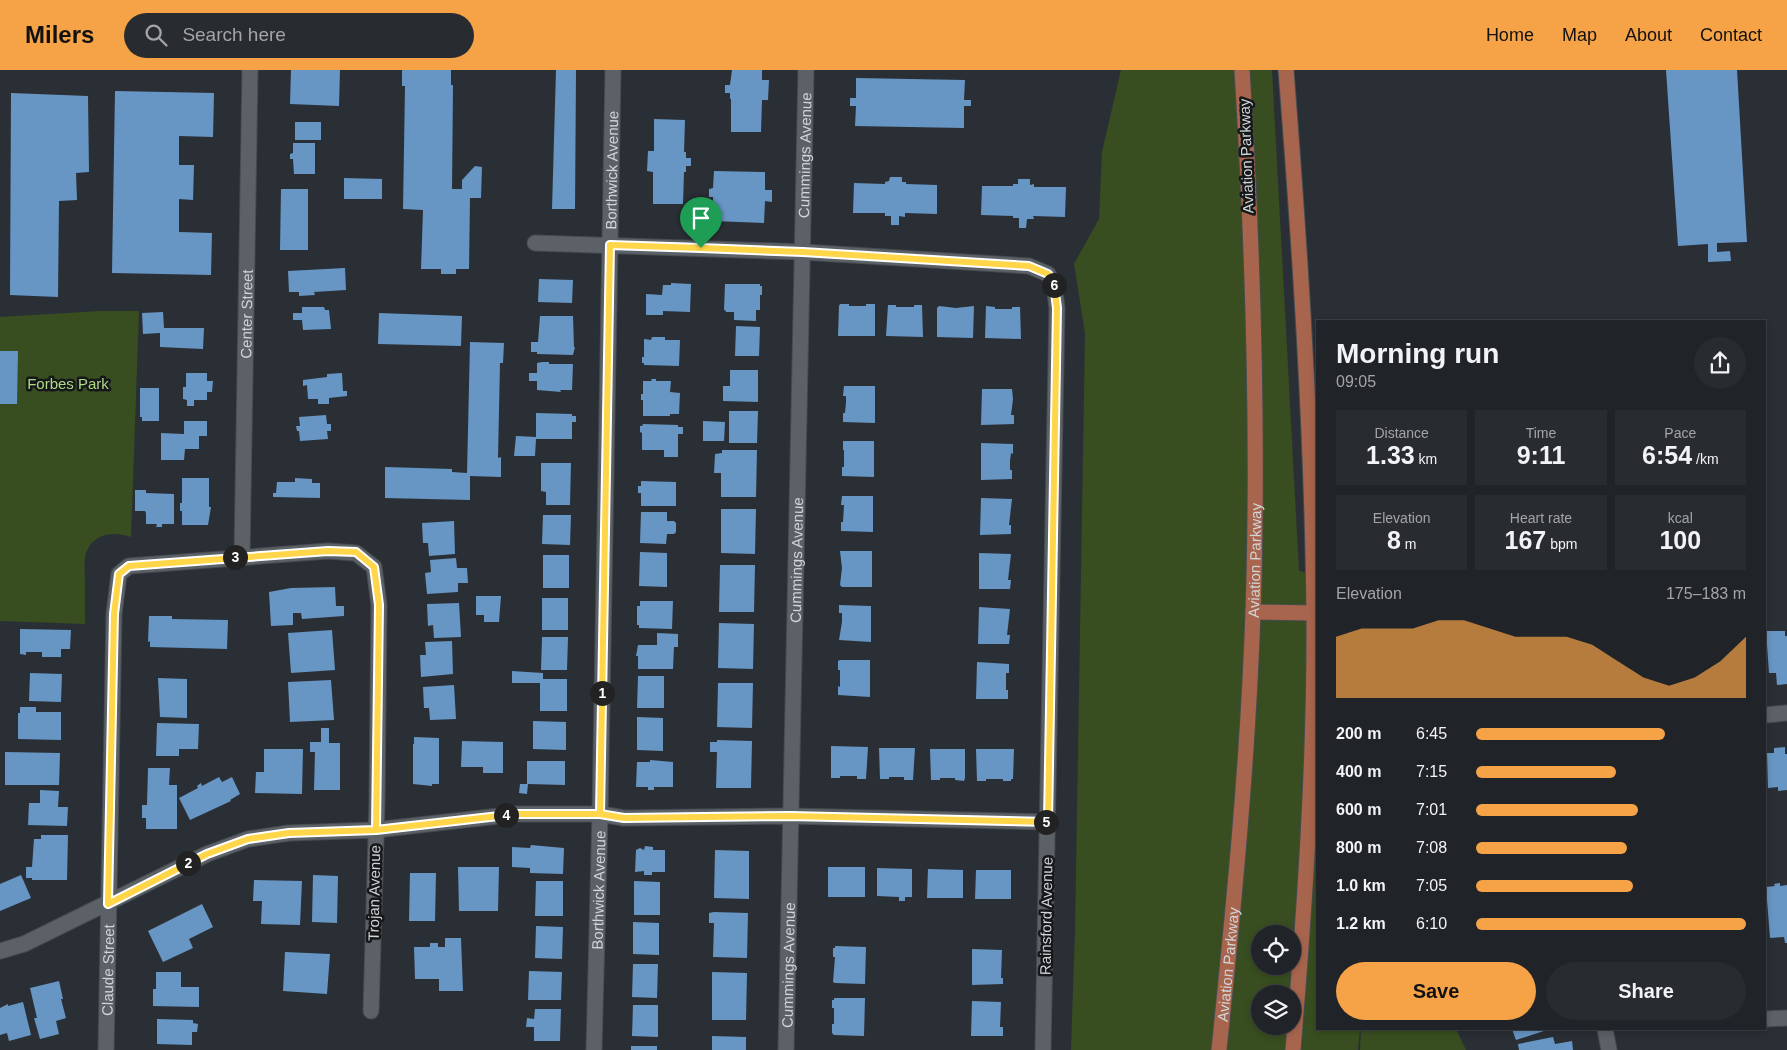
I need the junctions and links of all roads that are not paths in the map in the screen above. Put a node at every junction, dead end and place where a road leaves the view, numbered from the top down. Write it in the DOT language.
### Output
graph roads {
  1 [pos="250,70"];
  2 [pos="613,70"];
  3 [pos="806,70"];
  4 [pos="1242,70"];
  5 [pos="1286,70"];
  6 [pos="535,243"];
  7 [pos="610,245"];
  8 [pos="803,252"];
  9 [pos="242,556"];
  10 [pos="1253,612"];
  11 [pos="1314,614"];
  12 [pos="1787,713"];
  13 [pos="1766,715"];
  14 [pos="600,814"];
  15 [pos="790,816"];
  16 [pos="1048,822"];
  17 [pos="376,830"];
  18 [pos="108,904"];
  19 [pos="0,951"];
  20 [pos="371,1011"];
  21 [pos="1787,1018"];
  22 [pos="1766,1019"];
  23 [pos="1605,1030"];
  24 [pos="106,1050"];
  25 [pos="594,1050"];
  26 [pos="786,1050"];
  27 [pos="1043,1050"];
  28 [pos="1219,1050"];
  29 [pos="1292,1050"];
  30 [pos="1609,1050"];
  1 -- 9 [label="street, Center Street"];
  2 -- 7 [label="street, Borthwick Avenue"];
  3 -- 8 [label="street, Cummings Avenue"];
  4 -- 10 [label="main road, Aviation Parkway"];
  5 -- 11 [label="main road"];
  6 -- 7 [label="street"];
  7 -- 8 [label="street"];
  7 -- 14 [label="street, Borthwick Avenue"];
  8 -- 15 [label="street, Cummings Avenue"];
  8 -- 16 [label="street, Rainsford Avenue"];
  9 -- 17 [label="street, Trojan Avenue"];
  9 -- 18 [label="street, Claude Street"];
  10 -- 11 [label="main road"];
  10 -- 28 [label="main road, Aviation Parkway"];
  11 -- 29 [label="main road"];
  12 -- 13 [label="street"];
  14 -- 15 [label="street"];
  14 -- 17 [label="street"];
  14 -- 25 [label="street, Borthwick Avenue"];
  15 -- 16 [label="street"];
  15 -- 26 [label="street, Cummings Avenue"];
  16 -- 27 [label="street, Rainsford Avenue"];
  17 -- 18 [label="street"];
  17 -- 20 [label="street, Trojan Avenue"];
  18 -- 19 [label="street"];
  18 -- 24 [label="street, Claude Street"];
  21 -- 22 [label="street"];
  23 -- 30 [label="street"];
}
